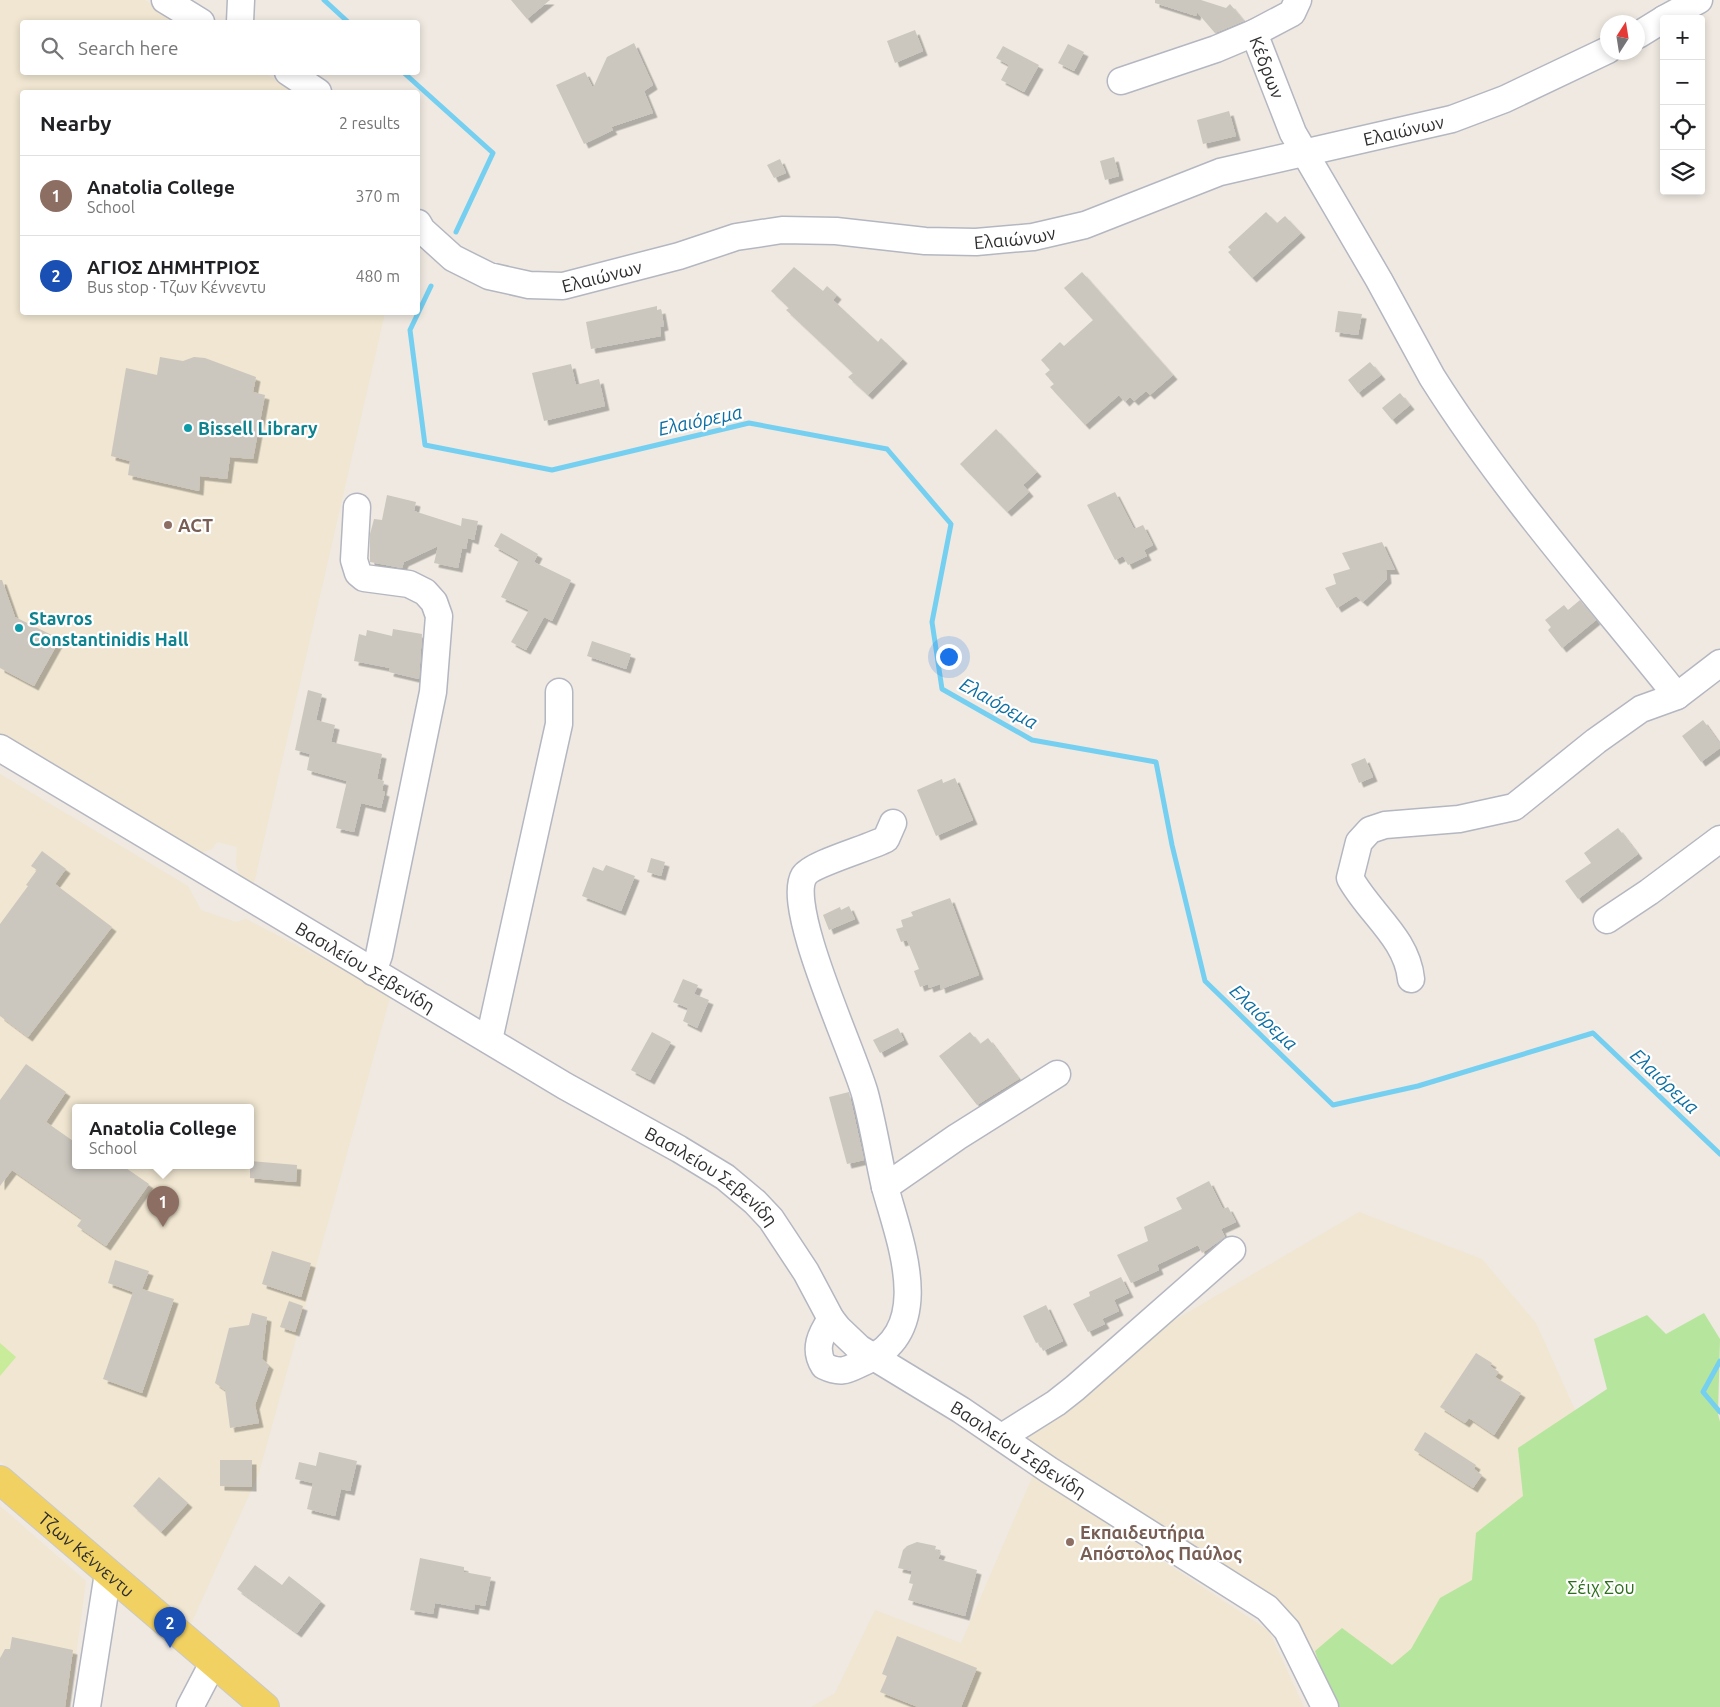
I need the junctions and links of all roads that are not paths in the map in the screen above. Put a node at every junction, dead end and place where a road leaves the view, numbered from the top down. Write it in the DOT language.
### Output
graph roads {
  1 [pos="165,0"];
  2 [pos="241,0"];
  3 [pos="1298,0"];
  4 [pos="1699,0"];
  5 [pos="1671,15"];
  6 [pos="198,20"];
  7 [pos="240,20"];
  8 [pos="1660,21"];
  9 [pos="1645,31"];
  10 [pos="1254,33"];
  11 [pos="1600,54"];
  12 [pos="292,75"];
  13 [pos="1121,81"];
  14 [pos="315,90"];
  15 [pos="1305,152"];
  16 [pos="420,226"];
  17 [pos="357,507"];
  18 [pos="1720,664"];
  19 [pos="559,692"];
  20 [pos="1677,696"];
  21 [pos="0,748"];
  22 [pos="893,823"];
  23 [pos="1720,839"];
  24 [pos="1607,920"];
  25 [pos="373,972"];
  26 [pos="1411,979"];
  27 [pos="489,1040"];
  28 [pos="1057,1074"];
  29 [pos="885,1187"];
  30 [pos="1232,1250"];
  31 [pos="831,1319"];
  32 [pos="873,1358"];
  33 [pos="1002,1438"];
  34 [pos="1,1482"];
  35 [pos="108,1573"];
  36 [pos="212,1663"];
  37 [pos="87,1707"];
  38 [pos="190,1707"];
  39 [pos="264,1707"];
  40 [pos="1325,1707"];
  1 -- 6 [label="street"];
  2 -- 7 [label="street"];
  3 -- 10 [label="street, Κέδρων"];
  4 -- 5 [label="street"];
  8 -- 9 [label="street"];
  10 -- 13 [label="street"];
  10 -- 15 [label="street, Κέδρων"];
  11 -- 15 [label="street, Ελαιώνων"];
  12 -- 14 [label="street"];
  15 -- 16 [label="street, Ελαιώνων"];
  15 -- 20 [label="street, Κέδρων"];
  17 -- 25 [label="street"];
  18 -- 20 [label="street"];
  19 -- 27 [label="street"];
  20 -- 26 [label="street"];
  21 -- 25 [label="street, Βασιλείου Σεβενίδη"];
  22 -- 29 [label="street"];
  23 -- 24 [label="street"];
  25 -- 27 [label="street, Βασιλείου Σεβενίδη"];
  27 -- 31 [label="street, Βασιλείου Σεβενίδη"];
  28 -- 29 [label="street"];
  29 -- 32 [label="street"];
  30 -- 33 [label="street"];
  31 -- 32 [label="street, Βασιλείου Σεβενίδη"];
  31 -- 32 [label="street"];
  32 -- 33 [label="street, Βασιλείου Σεβενίδη"];
  33 -- 40 [label="street, Βασιλείου Σεβενίδη"];
  34 -- 35 [label="main road, Τζων Κέννεντυ"];
  35 -- 36 [label="main road, Τζων Κέννεντυ"];
  35 -- 37 [label="street"];
  36 -- 38 [label="street"];
  36 -- 39 [label="main road, Τζων Κέννεντυ"];
}
